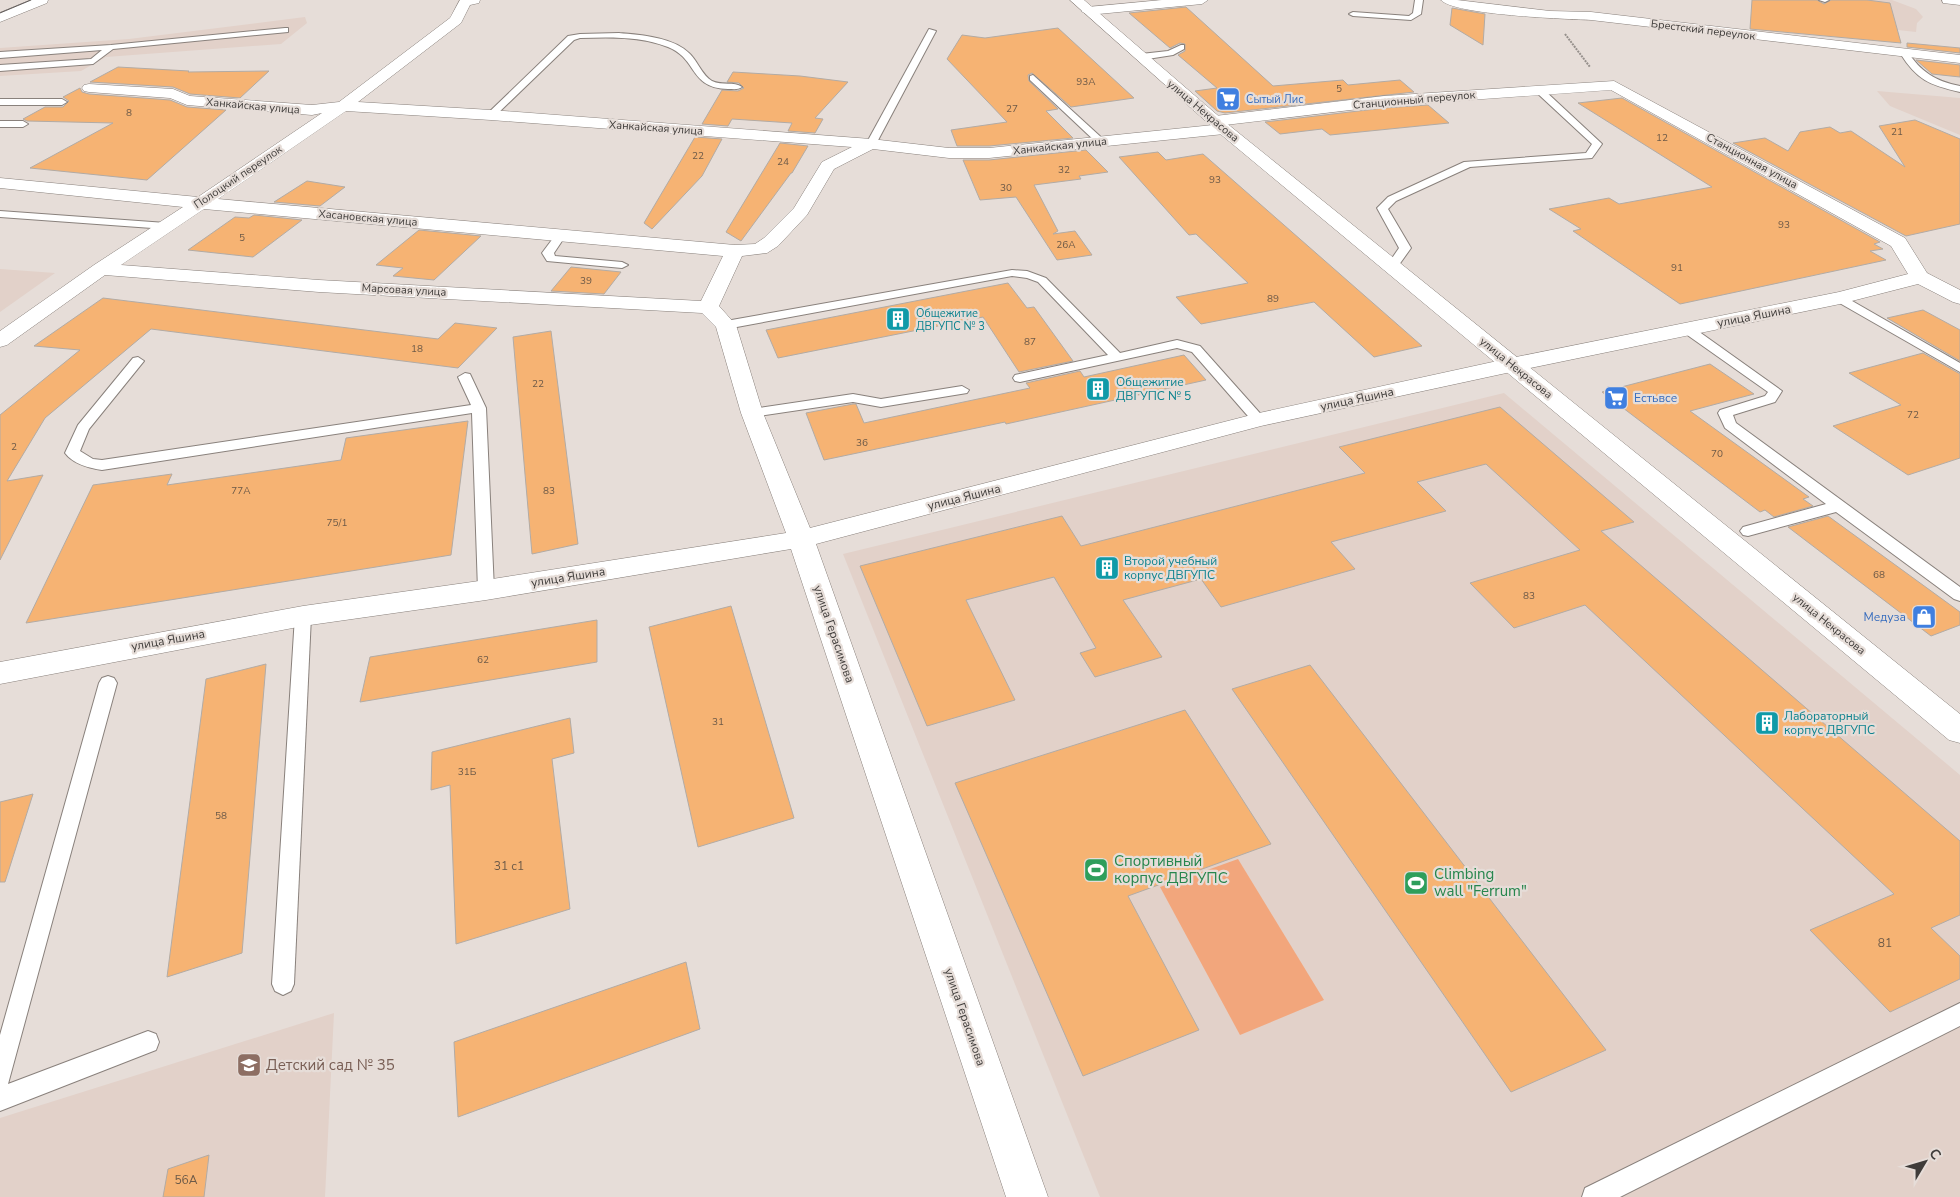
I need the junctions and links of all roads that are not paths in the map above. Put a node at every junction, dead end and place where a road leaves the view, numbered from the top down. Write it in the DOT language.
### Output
graph roads {
  1 [pos="21,0"];
  2 [pos="42,0"];
  3 [pos="1202,0"];
  4 [pos="1419,0"];
  5 [pos="1447,0"];
  6 [pos="1948,0"];
  7 [pos="470,1"];
  8 [pos="1960,1"];
  9 [pos="1082,5"];
  10 [pos="0,9"];
  11 [pos="1353,14"];
  12 [pos="0,18"];
  13 [pos="285,30"];
  14 [pos="932,31"];
  15 [pos="111,47"];
  16 [pos="1181,47"];
  17 [pos="1904,53"];
  18 [pos="0,55"];
  19 [pos="1140,57"];
  20 [pos="1960,59"];
  21 [pos="0,68"];
  22 [pos="1033,78"];
  23 [pos="1614,85"];
  24 [pos="738,87"];
  25 [pos="89,88"];
  26 [pos="1960,89"];
  27 [pos="1540,91"];
  28 [pos="0,102"];
  29 [pos="62,102"];
  30 [pos="342,106"];
  31 [pos="491,115"];
  32 [pos="0,124"];
  33 [pos="23,124"];
  34 [pos="1220,125"];
  35 [pos="1100,141"];
  36 [pos="870,144"];
  37 [pos="0,183"];
  38 [pos="201,203"];
  39 [pos="0,214"];
  40 [pos="166,226"];
  41 [pos="560,235"];
  42 [pos="736,251"];
  43 [pos="622,265"];
  44 [pos="1392,266"];
  45 [pos="101,269"];
  46 [pos="1920,277"];
  47 [pos="1840,298"];
  48 [pos="1960,298"];
  49 [pos="717,316"];
  50 [pos="1688,329"];
  51 [pos="0,341"];
  52 [pos="1117,357"];
  53 [pos="138,361"];
  54 [pos="1511,364"];
  55 [pos="1960,368"];
  56 [pos="465,377"];
  57 [pos="1020,378"];
  58 [pos="962,390"];
  59 [pos="479,408"];
  60 [pos="752,414"];
  61 [pos="1260,420"];
  62 [pos="1838,506"];
  63 [pos="1748,531"];
  64 [pos="801,539"];
  65 [pos="486,590"];
  66 [pos="1960,595"];
  67 [pos="303,616"];
  68 [pos="0,673"];
  69 [pos="108,683"];
  70 [pos="1960,731"];
  71 [pos="283,984"];
  72 [pos="1960,1014"];
  73 [pos="148,1042"];
  74 [pos="0,1076"];
  75 [pos="0,1099"];
  76 [pos="1027,1197"];
  77 [pos="1594,1197"];
  1 -- 10 [label="street"];
  2 -- 12 [label="street"];
  3 -- 9 [label="street"];
  4 -- 11 [label="lane"];
  5 -- 17 [label="street, Брестский переулок"];
  6 -- 8 [label="street"];
  7 -- 30 [label="street, Полоцкий переулок"];
  9 -- 19 [label="street, улица Некрасова"];
  13 -- 15 [label="lane"];
  14 -- 36 [label="lane"];
  15 -- 18 [label="lane"];
  15 -- 21 [label="lane"];
  16 -- 19 [label="lane"];
  17 -- 20 [label="street, Брестский переулок"];
  17 -- 26 [label="lane"];
  19 -- 34 [label="street, улица Некрасова"];
  22 -- 35 [label="lane"];
  23 -- 27 [label="street, Станционный переулок"];
  23 -- 46 [label="street, Станционная улица"];
  24 -- 31 [label="lane"];
  25 -- 30 [label="street, Ханкайская улица"];
  27 -- 34 [label="street, Станционный переулок"];
  27 -- 44 [label="lane"];
  28 -- 29 [label="lane"];
  30 -- 31 [label="street, Ханкайская улица"];
  30 -- 38 [label="street, Полоцкий переулок"];
  31 -- 36 [label="street, Ханкайская улица"];
  32 -- 33 [label="lane"];
  34 -- 35 [label="street, Ханкайская улица"];
  34 -- 44 [label="street, улица Некрасова"];
  35 -- 36 [label="street, Ханкайская улица"];
  36 -- 42 [label="street"];
  37 -- 38 [label="street, Хасановская улица"];
  38 -- 40 [label="street, Полоцкий переулок"];
  38 -- 41 [label="street, Хасановская улица"];
  39 -- 40 [label="lane"];
  40 -- 45 [label="street, Полоцкий переулок"];
  41 -- 42 [label="street, Хасановская улица"];
  41 -- 43 [label="lane"];
  42 -- 49 [label="street"];
  44 -- 54 [label="street, улица Некрасова"];
  45 -- 49 [label="street, Марсовая улица"];
  45 -- 51 [label="street, Полоцкий переулок"];
  46 -- 47 [label="street, улица Яшина"];
  46 -- 48 [label="street"];
  47 -- 50 [label="street, улица Яшина"];
  47 -- 55 [label="lane"];
  49 -- 52 [label="lane"];
  49 -- 60 [label="street, улица Герасимова"];
  50 -- 54 [label="street, улица Яшина"];
  50 -- 62 [label="lane"];
  52 -- 57 [label="lane"];
  52 -- 61 [label="lane"];
  53 -- 59 [label="lane"];
  54 -- 61 [label="street, улица Яшина"];
  54 -- 70 [label="street, улица Некрасова"];
  56 -- 59 [label="lane"];
  58 -- 60 [label="lane"];
  59 -- 65 [label="lane"];
  60 -- 64 [label="street, улица Герасимова"];
  61 -- 64 [label="street, улица Яшина"];
  62 -- 63 [label="lane"];
  62 -- 66 [label="lane"];
  64 -- 65 [label="street, улица Яшина"];
  64 -- 76 [label="street, улица Герасимова"];
  65 -- 67 [label="street, улица Яшина"];
  67 -- 68 [label="street, улица Яшина"];
  67 -- 71 [label="lane"];
  69 -- 74 [label="lane"];
  72 -- 77 [label="lane"];
  73 -- 75 [label="lane"];
}
